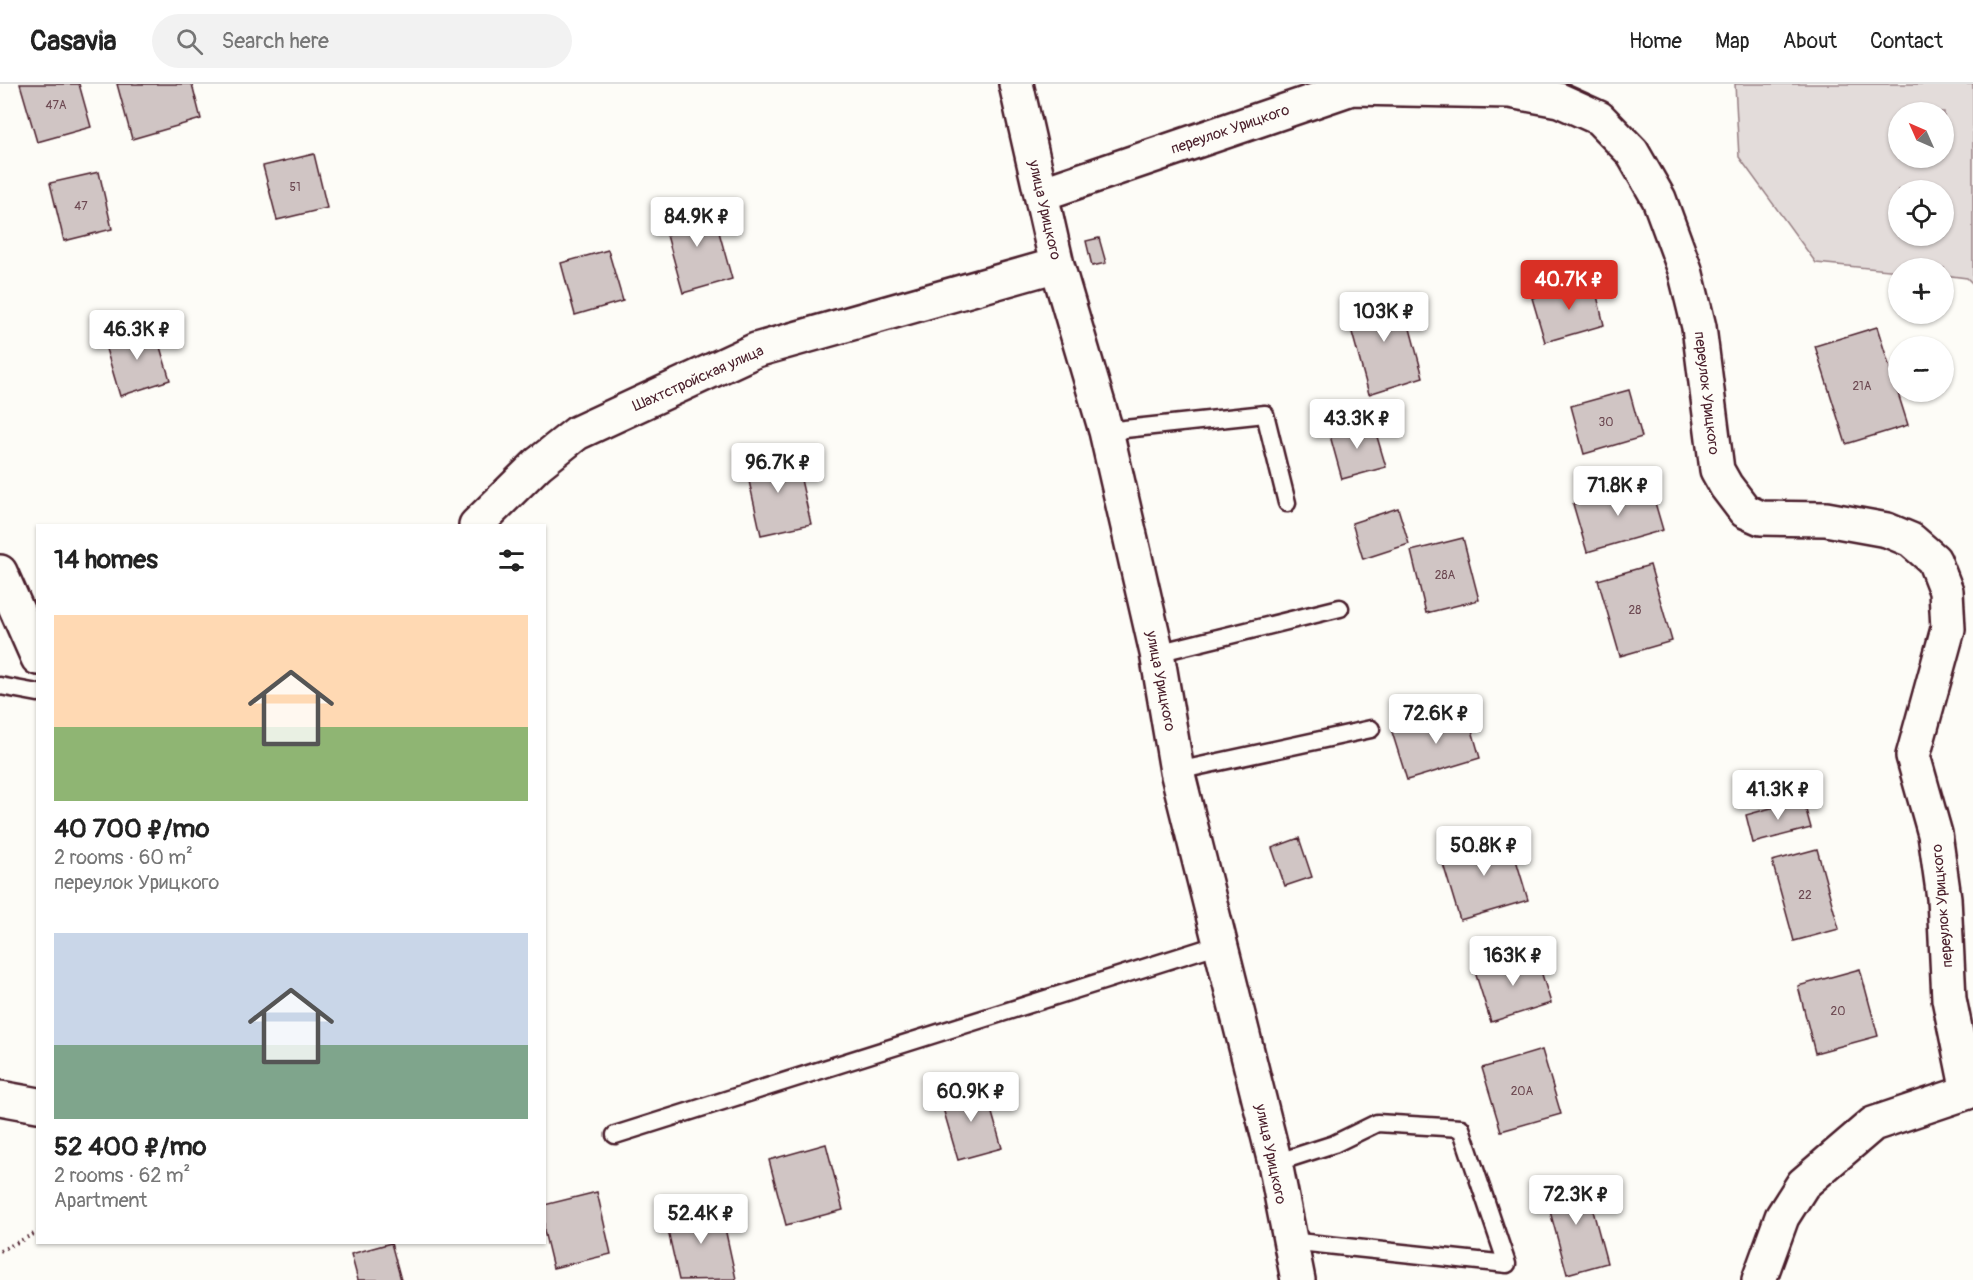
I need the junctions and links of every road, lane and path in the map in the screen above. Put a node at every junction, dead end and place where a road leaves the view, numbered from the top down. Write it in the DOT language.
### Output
graph roads {
  1 [pos="1016,84"];
  2 [pos="1041,194"];
  3 [pos="1057,265"];
  4 [pos="1106,431"];
  5 [pos="1287,503"];
  6 [pos="477,524"];
  7 [pos="0,572"];
  8 [pos="1340,608"];
  9 [pos="36,653"];
  10 [pos="1157,653"];
  11 [pos="0,686"];
  12 [pos="36,693"];
  13 [pos="1371,729"];
  14 [pos="1177,771"];
  15 [pos="1220,944"];
  16 [pos="0,1098"];
  17 [pos="36,1106"];
  18 [pos="615,1135"];
  19 [pos="1275,1163"];
  20 [pos="36,1233"];
  21 [pos="1289,1241"];
  22 [pos="0,1251"];
  23 [pos="1298,1280"];
  24 [pos="1759,1280"];
  1 -- 2 [label="street, улица Урицкого"];
  2 -- 3 [label="street, улица Урицкого"];
  2 -- 24 [label="street, переулок Урицкого"];
  3 -- 4 [label="street, улица Урицкого"];
  3 -- 6 [label="street, Шахтстройская улица"];
  4 -- 5 [label="lane"];
  4 -- 10 [label="street, улица Урицкого"];
  7 -- 9 [label="street"];
  8 -- 10 [label="lane"];
  10 -- 14 [label="street, улица Урицкого"];
  11 -- 12 [label="lane"];
  13 -- 14 [label="lane"];
  14 -- 15 [label="street, улица Урицкого"];
  15 -- 18 [label="lane"];
  15 -- 19 [label="street, улица Урицкого"];
  16 -- 17 [label="street"];
  19 -- 21 [label="street, улица Урицкого"];
  19 -- 21 [label="lane"];
  20 -- 22 [label="path"];
  21 -- 23 [label="street, улица Урицкого"];
}
